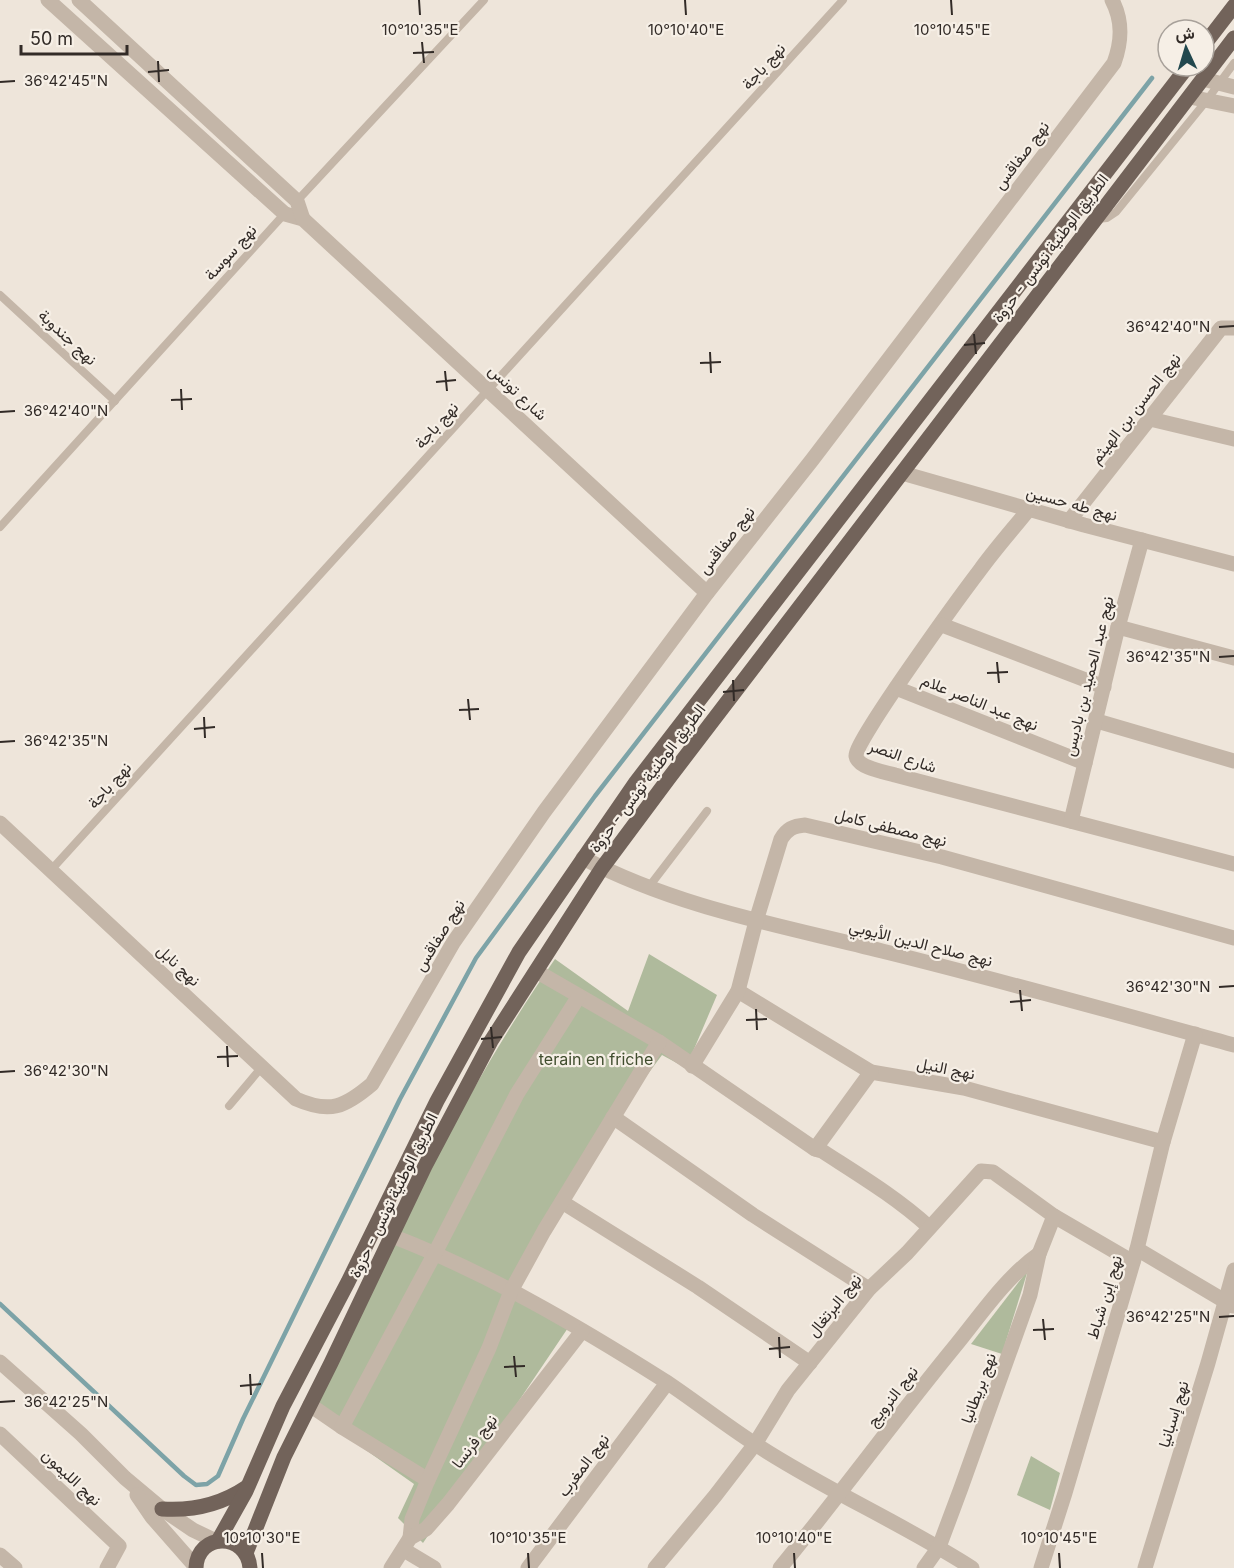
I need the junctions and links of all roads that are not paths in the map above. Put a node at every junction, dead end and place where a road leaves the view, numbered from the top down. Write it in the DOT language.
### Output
graph roads {
  1 [pos="48,0"];
  2 [pos="79,0"];
  3 [pos="484,0"];
  4 [pos="843,0"];
  5 [pos="1112,0"];
  6 [pos="1234,6"];
  7 [pos="1216,29"];
  8 [pos="1234,38"];
  9 [pos="1234,63"];
  10 [pos="1179,78"];
  11 [pos="1203,79"];
  12 [pos="1227,85"];
  13 [pos="1190,97"];
  14 [pos="1207,100"];
  15 [pos="1234,106"];
  16 [pos="297,201"];
  17 [pos="285,214"];
  18 [pos="303,219"];
  19 [pos="1094,219"];
  20 [pos="0,295"];
  21 [pos="1234,328"];
  22 [pos="489,390"];
  23 [pos="115,401"];
  24 [pos="1150,419"];
  25 [pos="1234,439"];
  26 [pos="902,473"];
  27 [pos="1029,509"];
  28 [pos="1069,521"];
  29 [pos="0,527"];
  30 [pos="1142,540"];
  31 [pos="1234,564"];
  32 [pos="707,593"];
  33 [pos="942,625"];
  34 [pos="1118,627"];
  35 [pos="1234,658"];
  36 [pos="1104,687"];
  37 [pos="896,688"];
  38 [pos="1097,721"];
  39 [pos="1234,761"];
  40 [pos="1085,763"];
  41 [pos="707,811"];
  42 [pos="1071,821"];
  43 [pos="0,823"];
  44 [pos="583,858"];
  45 [pos="1234,864"];
  46 [pos="602,868"];
  47 [pos="51,870"];
  48 [pos="647,889"];
  49 [pos="756,921"];
  50 [pos="1234,938"];
  51 [pos="536,971"];
  52 [pos="738,991"];
  53 [pos="579,996"];
  54 [pos="1195,1034"];
  55 [pos="659,1042"];
  56 [pos="1234,1045"];
  57 [pos="692,1066"];
  58 [pos="261,1068"];
  59 [pos="871,1072"];
  60 [pos="346,1104"];
  61 [pos="230,1106"];
  62 [pos="613,1117"];
  63 [pos="1163,1142"];
  64 [pos="815,1149"];
  65 [pos="562,1202"];
  66 [pos="1054,1216"];
  67 [pos="929,1227"];
  68 [pos="392,1236"];
  69 [pos="435,1253"];
  70 [pos="1039,1254"];
  71 [pos="1136,1256"];
  72 [pos="1234,1270"];
  73 [pos="869,1289"];
  74 [pos="511,1291"];
  75 [pos="1229,1304"];
  76 [pos="582,1331"];
  77 [pos="0,1362"];
  78 [pos="810,1363"];
  79 [pos="667,1383"];
  80 [pos="310,1405"];
  81 [pos="342,1427"];
  82 [pos="0,1434"];
  83 [pos="755,1444"];
  84 [pos="124,1478"];
  85 [pos="428,1480"];
  86 [pos="247,1487"];
  87 [pos="838,1494"];
  88 [pos="162,1509"];
  89 [pos="217,1541"];
  90 [pos="407,1544"];
  91 [pos="939,1547"];
  92 [pos="0,1555"];
  93 [pos="248,1560"];
  94 [pos="196,1567"];
  95 [pos="15,1568"];
  96 [pos="107,1568"];
  97 [pos="391,1568"];
  98 [pos="434,1568"];
  99 [pos="528,1568"];
  100 [pos="655,1568"];
  101 [pos="780,1568"];
  102 [pos="924,1568"];
  103 [pos="972,1568"];
  104 [pos="1041,1568"];
  105 [pos="1145,1568"];
  1 -- 17 [label="street"];
  2 -- 16 [label="street"];
  3 -- 16 [label="lane, نهج سوسة"];
  4 -- 22 [label="lane, نهج باجة"];
  5 -- 32 [label="street, نهج صفاقس"];
  6 -- 7 [label="main road"];
  8 -- 11 [label="main road, الطريق الوطنية تونس - حزوة"];
  9 -- 12 [label="lane"];
  10 -- 44 [label="main road, الطريق الوطنية تونس - حزوة"];
  11 -- 12 [label="street"];
  11 -- 13 [label="main road, الطريق الوطنية تونس - حزوة"];
  12 -- 14 [label="lane"];
  13 -- 14 [label="street"];
  13 -- 19 [label="main road, الطريق الوطنية تونس - حزوة"];
  14 -- 15 [label="street"];
  14 -- 19 [label="lane"];
  16 -- 17 [label="lane, نهج سوسة"];
  16 -- 18 [label="street"];
  17 -- 18 [label="street"];
  17 -- 23 [label="lane, نهج سوسة"];
  18 -- 22 [label="street, شارع تونس"];
  19 -- 26 [label="main road, الطريق الوطنية تونس - حزوة"];
  20 -- 23 [label="lane, نهج جندوبة"];
  21 -- 24 [label="street, نهج الحسن بن الهيثم"];
  22 -- 32 [label="street, شارع تونس"];
  22 -- 47 [label="lane, نهج باجة"];
  23 -- 29 [label="lane, نهج سوسة"];
  24 -- 25 [label="street"];
  24 -- 28 [label="street, نهج الحسن بن الهيثم"];
  26 -- 27 [label="street, نهج طه حسين"];
  26 -- 46 [label="main road, الطريق الوطنية تونس - حزوة"];
  27 -- 28 [label="street, نهج طه حسين"];
  27 -- 33 [label="street, شارع النصر"];
  28 -- 30 [label="street, نهج طه حسين"];
  30 -- 31 [label="street, نهج طه حسين"];
  30 -- 34 [label="street, نهج عبد الحميد بن باديس"];
  32 -- 60 [label="street, نهج صفاقس"];
  33 -- 36 [label="street"];
  33 -- 37 [label="street, شارع النصر"];
  34 -- 35 [label="street"];
  34 -- 36 [label="street, نهج عبد الحميد بن باديس"];
  36 -- 38 [label="street, نهج عبد الحميد بن باديس"];
  37 -- 40 [label="street, نهج عبد الناصر علام"];
  37 -- 42 [label="street, شارع النصر"];
  38 -- 39 [label="street"];
  38 -- 40 [label="street, نهج عبد الحميد بن باديس"];
  40 -- 42 [label="street, نهج عبد الحميد بن باديس"];
  41 -- 48 [label="lane"];
  42 -- 45 [label="street, شارع النصر"];
  43 -- 47 [label="street, نهج نابل"];
  44 -- 46 [label="street, نهج صلاح الدين الأيوبي"];
  44 -- 86 [label="main road, الطريق الوطنية تونس - حزوة"];
  46 -- 48 [label="street, نهج صلاح الدين الأيوبي"];
  46 -- 51 [label="main road, الطريق الوطنية تونس - حزوة"];
  47 -- 58 [label="street, نهج نابل"];
  48 -- 49 [label="street, نهج صلاح الدين الأيوبي"];
  49 -- 50 [label="street, نهج مصطفى كامل"];
  49 -- 52 [label="street, نهج مصطفى كامل"];
  49 -- 54 [label="street, نهج صلاح الدين الأيوبي"];
  51 -- 53 [label="street"];
  51 -- 68 [label="main road, الطريق الوطنية تونس - حزوة"];
  52 -- 57 [label="street, نهج مصطفى كامل"];
  52 -- 59 [label="street, نهج النيل"];
  53 -- 55 [label="street"];
  53 -- 69 [label="street"];
  54 -- 56 [label="street, نهج صلاح الدين الأيوبي"];
  54 -- 63 [label="street, نهج إبن شباط"];
  55 -- 57 [label="street"];
  55 -- 62 [label="street"];
  57 -- 64 [label="street"];
  58 -- 60 [label="street, نهج نابل"];
  58 -- 61 [label="lane"];
  59 -- 63 [label="street, نهج النيل"];
  59 -- 64 [label="street"];
  62 -- 65 [label="street"];
  62 -- 73 [label="street"];
  63 -- 71 [label="street, نهج إبن شباط"];
  64 -- 67 [label="street"];
  65 -- 74 [label="street"];
  65 -- 78 [label="street"];
  66 -- 67 [label="street, نهج البرتغال"];
  66 -- 70 [label="street, نهج بريطانيا"];
  66 -- 71 [label="street"];
  67 -- 73 [label="street, نهج البرتغال"];
  68 -- 69 [label="street"];
  68 -- 80 [label="main road, الطريق الوطنية تونس - حزوة"];
  69 -- 74 [label="street"];
  69 -- 81 [label="street"];
  70 -- 87 [label="street, نهج النرويج"];
  70 -- 91 [label="street, نهج بريطانيا"];
  71 -- 75 [label="street"];
  71 -- 104 [label="street, نهج إبن شباط"];
  72 -- 75 [label="street, نهج إسبانيا"];
  73 -- 78 [label="street, نهج البرتغال"];
  74 -- 76 [label="street"];
  74 -- 85 [label="street"];
  75 -- 105 [label="street, نهج إسبانيا"];
  76 -- 79 [label="street"];
  76 -- 90 [label="street, نهج فرنسا"];
  77 -- 84 [label="street"];
  78 -- 83 [label="street, نهج البرتغال"];
  79 -- 83 [label="street"];
  79 -- 99 [label="street, نهج المغرب"];
  80 -- 81 [label="street"];
  80 -- 93 [label="main road, الطريق الوطنية تونس - حزوة"];
  81 -- 85 [label="street"];
  82 -- 96 [label="street, نهج الليمون"];
  83 -- 87 [label="street"];
  83 -- 100 [label="street, نهج البرتغال"];
  84 -- 88 [label="street"];
  84 -- 94 [label="street"];
  85 -- 90 [label="street"];
  86 -- 88 [label="main road"];
  86 -- 89 [label="main road, الطريق الوطنية تونس - حزوة"];
  87 -- 91 [label="street"];
  87 -- 101 [label="street, نهج النرويج"];
  88 -- 89 [label="street"];
  89 -- 93 [label="main road"];
  89 -- 94 [label="main road, الطريق الوطنية تونس - حزوة"];
  90 -- 97 [label="street, نهج فرنسا"];
  90 -- 98 [label="street"];
  91 -- 102 [label="street, نهج بريطانيا"];
  91 -- 103 [label="street"];
  92 -- 95 [label="street"];
}
